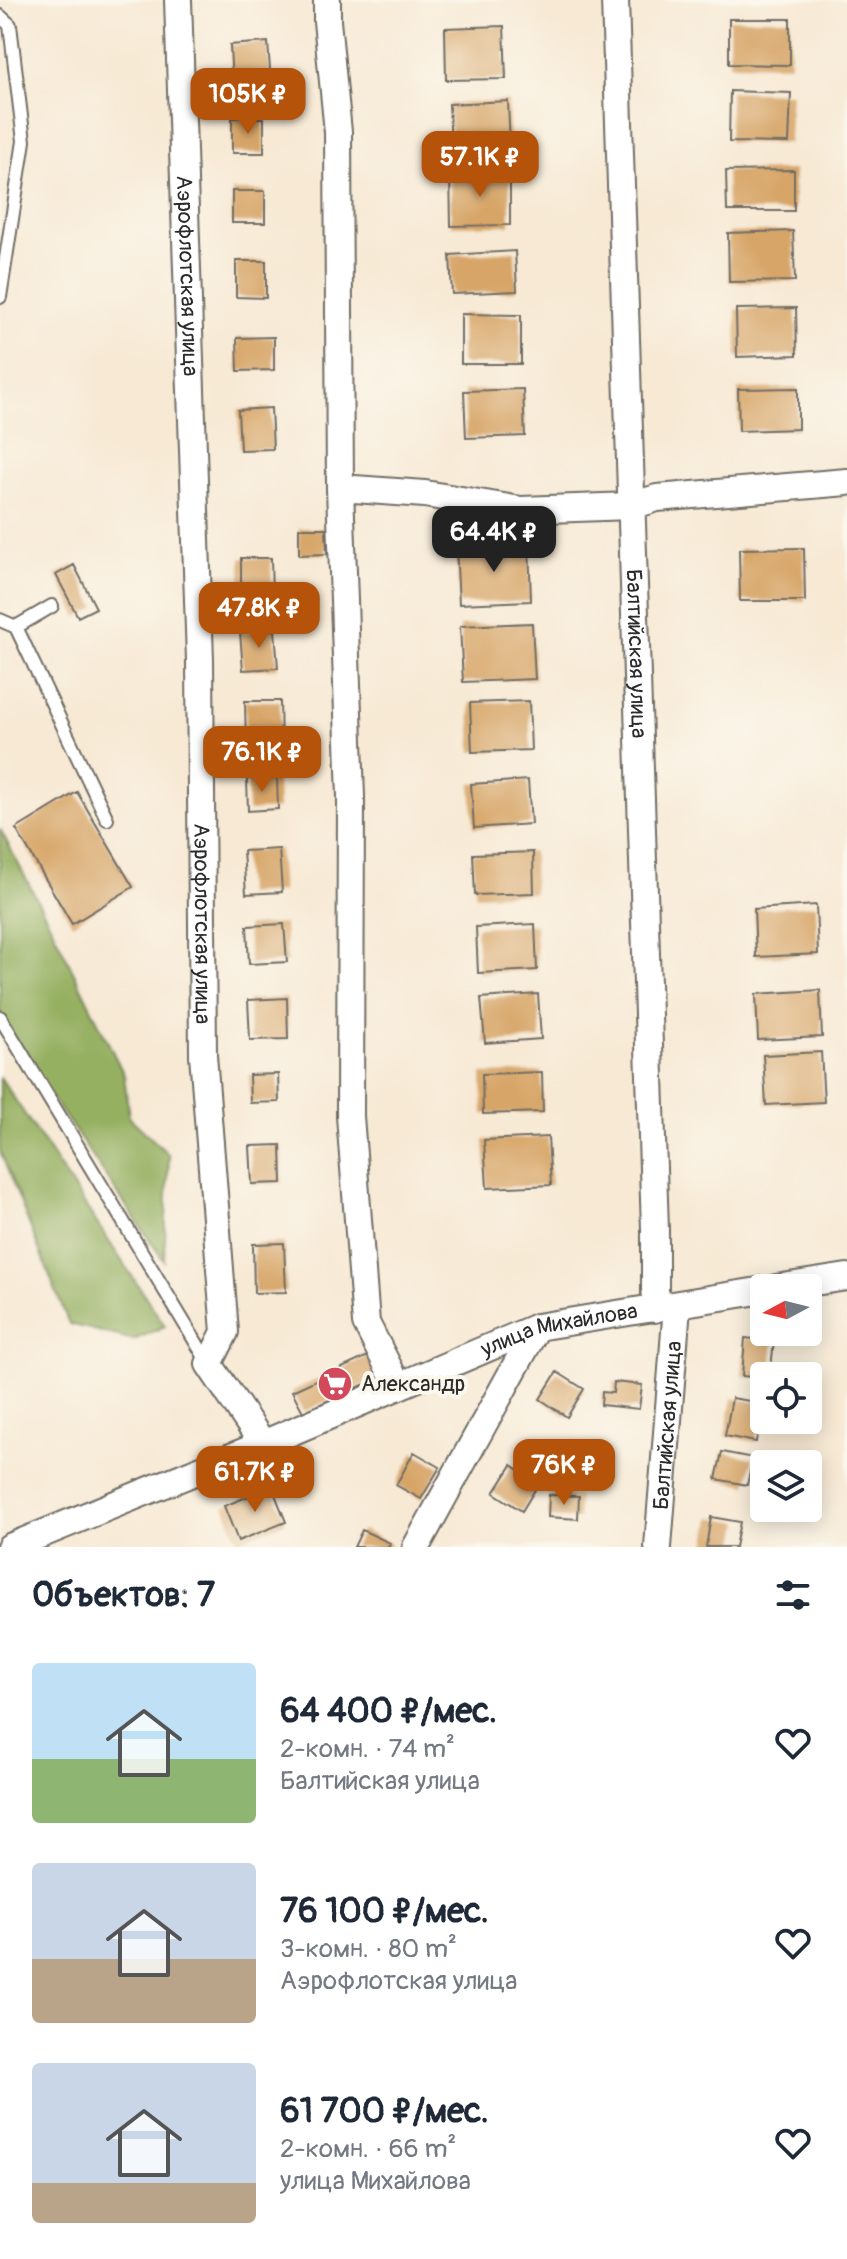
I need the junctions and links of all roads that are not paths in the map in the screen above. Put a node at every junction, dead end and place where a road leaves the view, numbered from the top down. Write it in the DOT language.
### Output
graph roads {
  1 [pos="178,0"];
  2 [pos="327,0"];
  3 [pos="615,0"];
  4 [pos="0,16"];
  5 [pos="0,297"];
  6 [pos="847,482"];
  7 [pos="340,488"];
  8 [pos="631,506"];
  9 [pos="52,606"];
  10 [pos="0,620"];
  11 [pos="16,627"];
  12 [pos="107,819"];
  13 [pos="0,1017"];
  14 [pos="847,1277"];
  15 [pos="822,1281"];
  16 [pos="750,1293"];
  17 [pos="666,1308"];
  18 [pos="537,1327"];
  19 [pos="209,1364"];
  20 [pos="398,1386"];
  21 [pos="263,1444"];
  22 [pos="10,1547"];
  23 [pos="416,1547"];
  24 [pos="658,1547"];
  1 -- 19 [label="street, Аэрофлотская улица"];
  2 -- 7 [label="street"];
  3 -- 8 [label="street, Балтийская улица"];
  4 -- 5 [label="lane"];
  6 -- 8 [label="street"];
  7 -- 8 [label="street"];
  7 -- 20 [label="street"];
  8 -- 17 [label="street, Балтийская улица"];
  9 -- 11 [label="lane"];
  10 -- 11 [label="lane"];
  11 -- 12 [label="lane"];
  13 -- 19 [label="lane"];
  14 -- 15 [label="street"];
  16 -- 17 [label="street, улица Михайлова"];
  17 -- 18 [label="street, улица Михайлова"];
  17 -- 24 [label="street, Балтийская улица"];
  18 -- 20 [label="street, улица Михайлова"];
  18 -- 23 [label="street"];
  19 -- 21 [label="street"];
  20 -- 21 [label="street, улица Михайлова"];
  21 -- 22 [label="street, улица Михайлова"];
}
